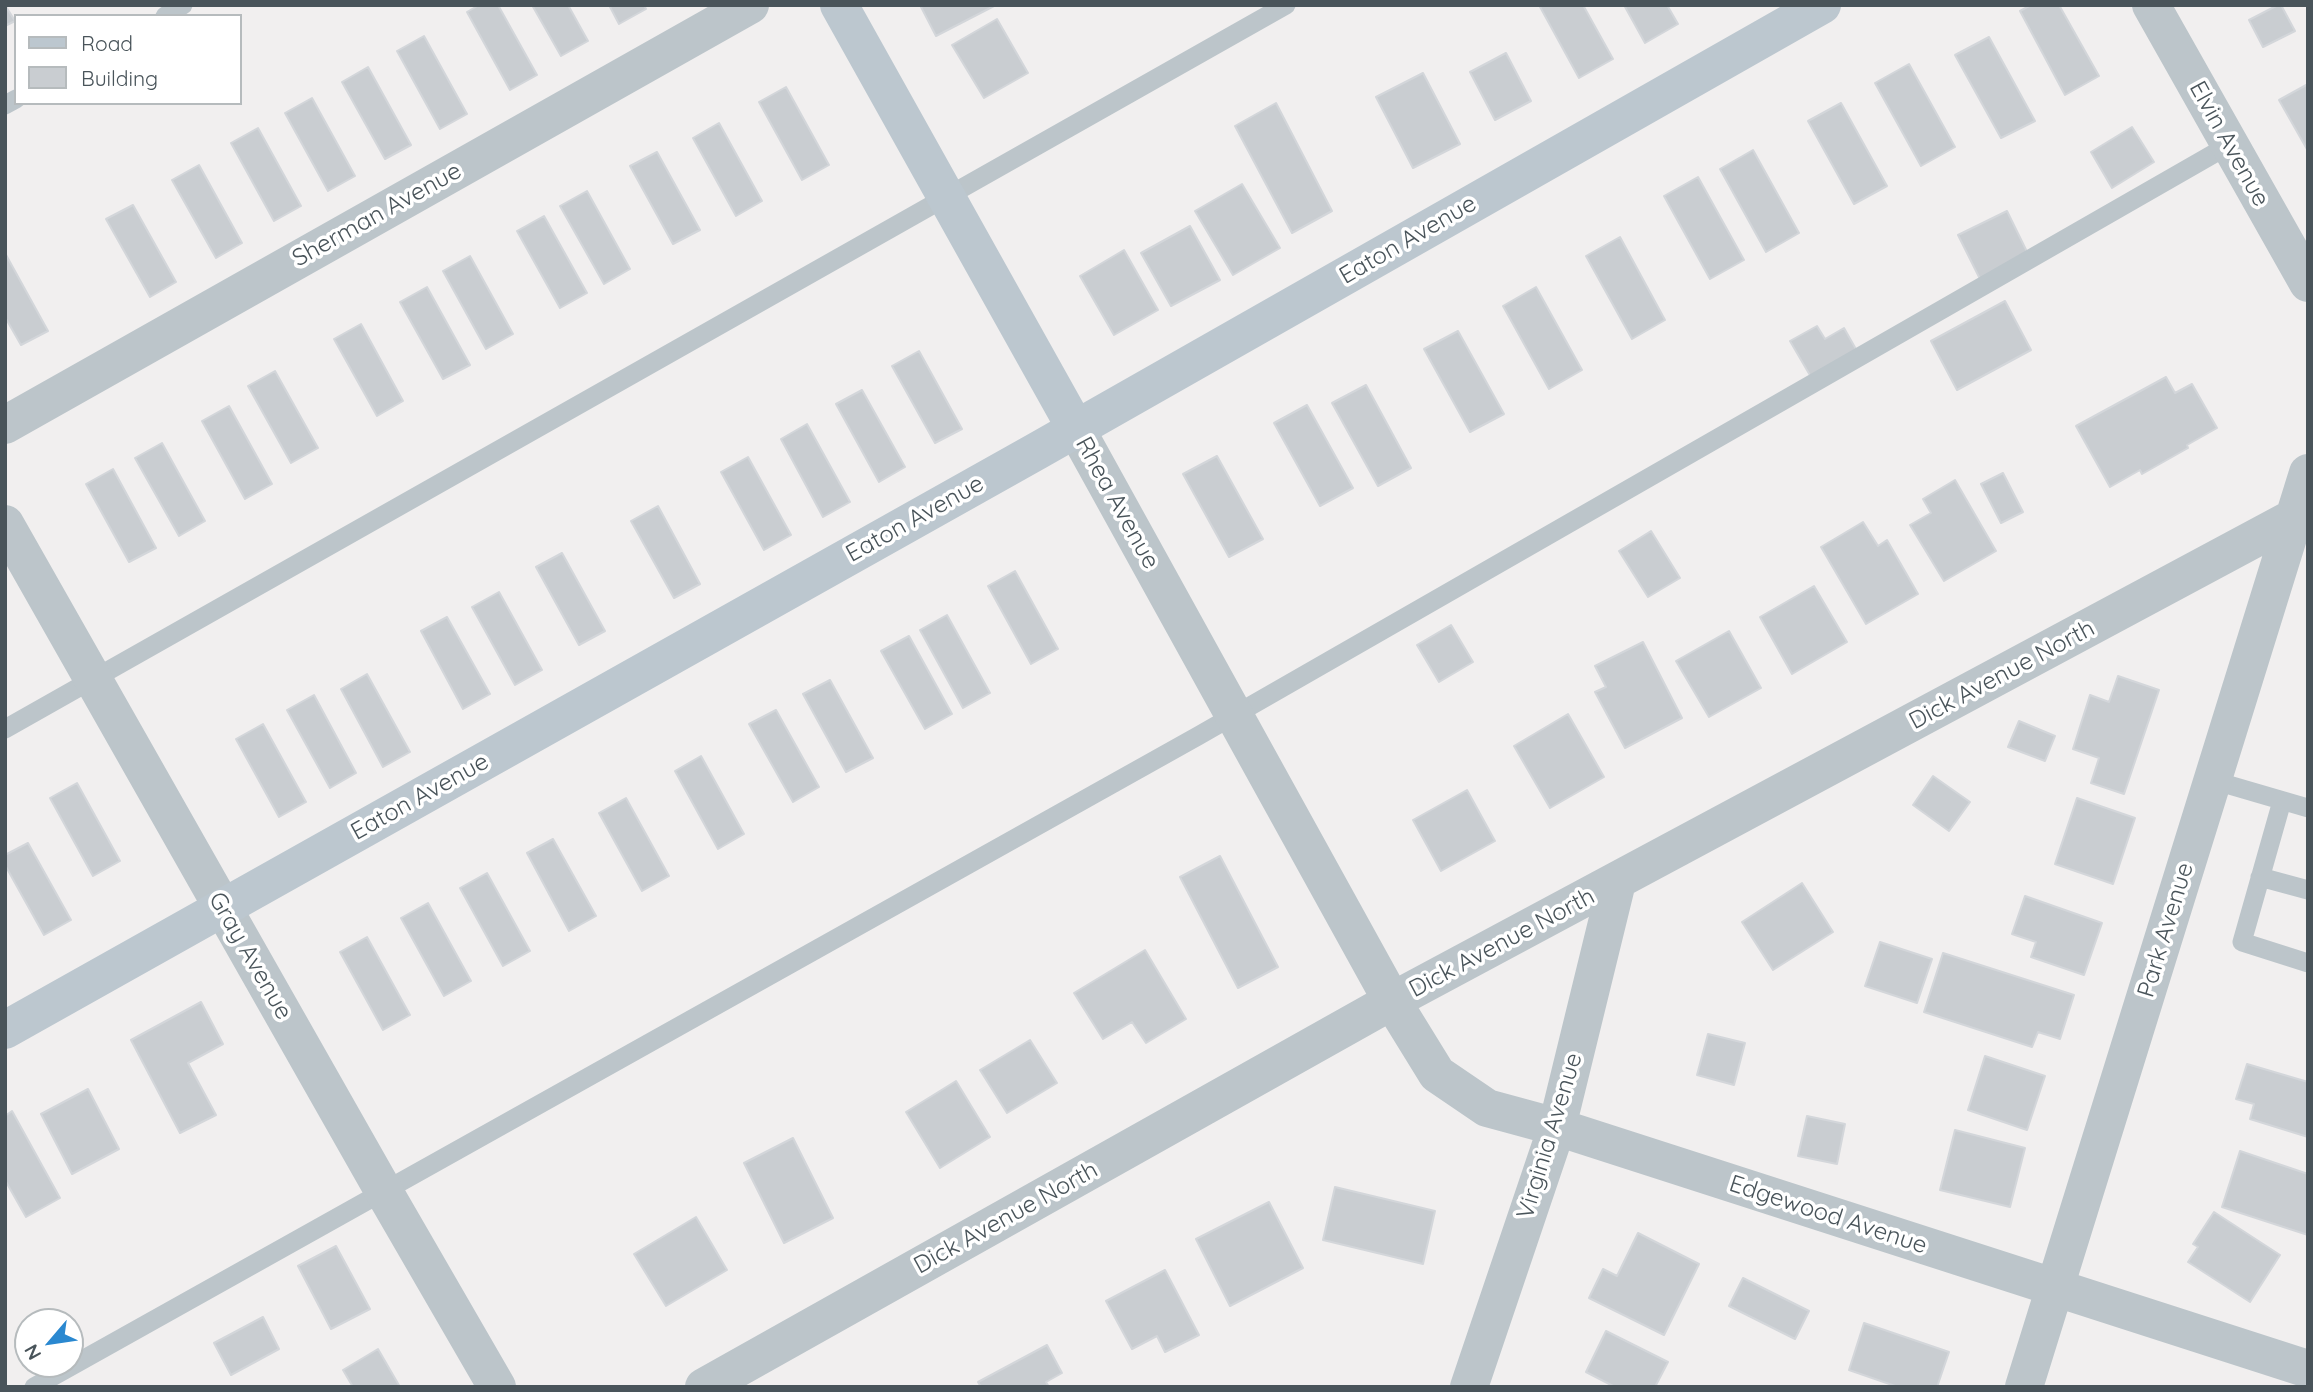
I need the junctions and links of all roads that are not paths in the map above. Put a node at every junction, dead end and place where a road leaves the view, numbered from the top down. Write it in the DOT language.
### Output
graph roads {
  1 [pos="184,5"];
  2 [pos="750,5"];
  3 [pos="839,5"];
  4 [pos="1286,5"];
  5 [pos="1822,5"];
  6 [pos="2151,5"];
  7 [pos="168,14"];
  8 [pos="2229,145"];
  9 [pos="946,197"];
  10 [pos="2308,283"];
  11 [pos="5,425"];
  12 [pos="1076,429"];
  13 [pos="2308,473"];
  14 [pos="2301,517"];
  15 [pos="5,524"];
  16 [pos="94,680"];
  17 [pos="1234,715"];
  18 [pos="5,729"];
  19 [pos="2212,780"];
  20 [pos="2282,801"];
  21 [pos="2308,808"];
  22 [pos="2260,877"];
  23 [pos="1617,882"];
  24 [pos="2308,890"];
  25 [pos="222,908"];
  26 [pos="2308,963"];
  27 [pos="1392,1002"];
  28 [pos="5,1030"];
  29 [pos="1557,1127"];
  30 [pos="383,1190"];
  31 [pos="2054,1289"];
  32 [pos="2308,1369"];
  33 [pos="34,1387"];
  34 [pos="496,1387"];
  35 [pos="704,1387"];
  36 [pos="1469,1387"];
  37 [pos="2024,1387"];
  1 -- 7 [label="lane"];
  2 -- 11 [label="street, Sherman Avenue"];
  3 -- 9 [label="main road, Rhea Avenue"];
  4 -- 9 [label="lane"];
  5 -- 12 [label="main road, Eaton Avenue"];
  6 -- 8 [label="street, Elvin Avenue"];
  8 -- 10 [label="street, Elvin Avenue"];
  8 -- 17 [label="lane"];
  9 -- 12 [label="main road, Rhea Avenue"];
  9 -- 16 [label="lane"];
  12 -- 17 [label="street, Rhea Avenue"];
  12 -- 25 [label="main road, Eaton Avenue"];
  13 -- 14 [label="street, Park Avenue"];
  14 -- 19 [label="street, Park Avenue"];
  14 -- 23 [label="street, Dick Avenue North"];
  15 -- 16 [label="street, Gray Avenue"];
  16 -- 18 [label="lane"];
  16 -- 25 [label="street, Gray Avenue"];
  17 -- 27 [label="street, Rhea Avenue"];
  17 -- 30 [label="lane"];
  19 -- 20 [label="lane"];
  19 -- 31 [label="street, Park Avenue"];
  20 -- 21 [label="lane"];
  20 -- 22 [label="lane"];
  22 -- 24 [label="lane"];
  22 -- 26 [label="lane"];
  23 -- 27 [label="street, Dick Avenue North"];
  23 -- 29 [label="street, Virginia Avenue"];
  25 -- 28 [label="main road, Eaton Avenue"];
  25 -- 30 [label="street, Gray Avenue"];
  27 -- 29 [label="street, Edgewood Avenue"];
  27 -- 35 [label="street, Dick Avenue North"];
  29 -- 31 [label="street, Edgewood Avenue"];
  29 -- 36 [label="street, Virginia Avenue"];
  30 -- 33 [label="lane"];
  30 -- 34 [label="street, Gray Avenue"];
  31 -- 32 [label="street, Edgewood Avenue"];
  31 -- 37 [label="street, Park Avenue"];
}
